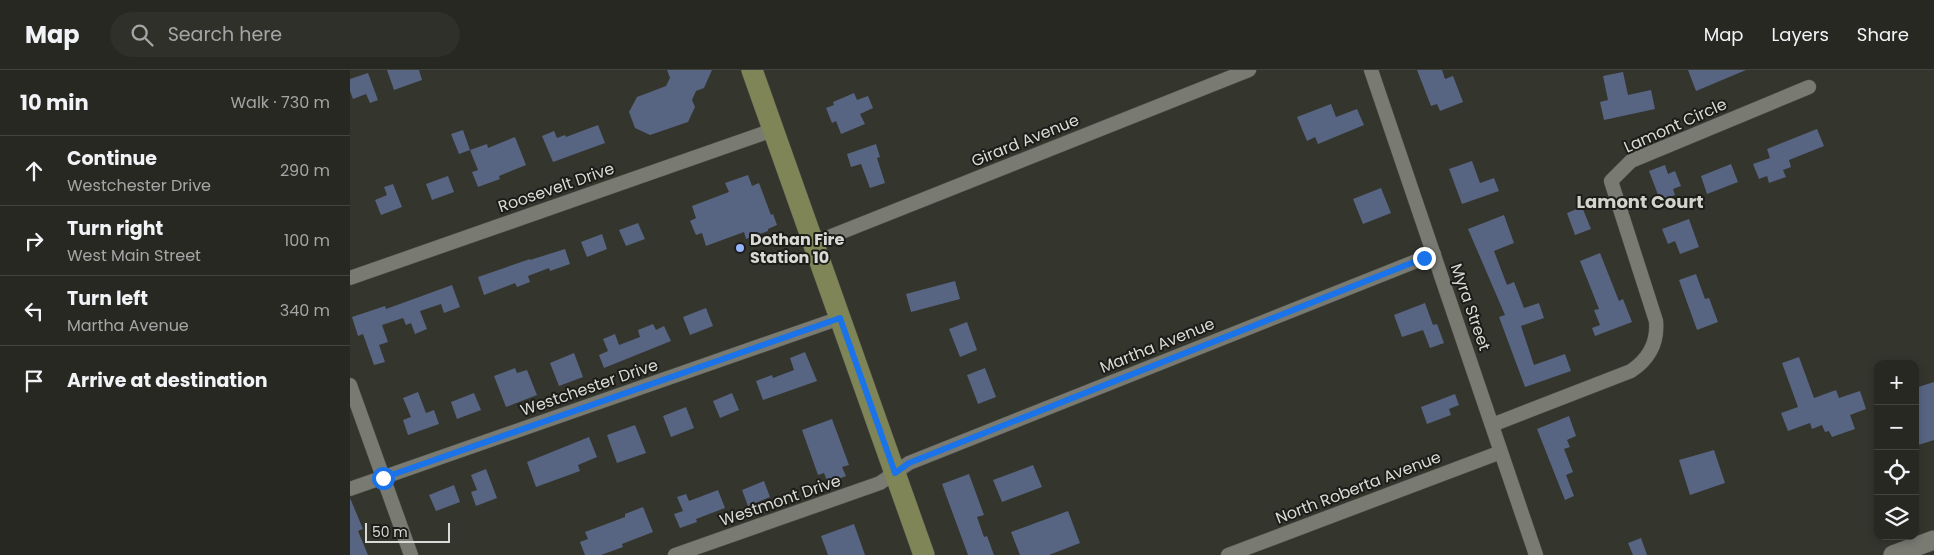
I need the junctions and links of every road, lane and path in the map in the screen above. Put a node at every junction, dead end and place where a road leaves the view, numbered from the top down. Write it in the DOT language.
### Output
graph roads {
  1 [pos="752,70"];
  2 [pos="1249,70"];
  3 [pos="1371,70"];
  4 [pos="1809,87"];
  5 [pos="773,130"];
  6 [pos="814,243"];
  7 [pos="1434,254"];
  8 [pos="350,278"];
  9 [pos="840,318"];
  10 [pos="350,384"];
  11 [pos="1492,425"];
  12 [pos="1501,452"];
  13 [pos="895,473"];
  14 [pos="383,478"];
  15 [pos="350,489"];
  16 [pos="1934,540"];
  17 [pos="1899,554"];
  18 [pos="411,555"];
  19 [pos="676,555"];
  20 [pos="924,555"];
  21 [pos="1228,555"];
  22 [pos="1536,555"];
  1 -- 5 [label="main road"];
  2 -- 6 [label="street, Girard Avenue"];
  3 -- 7 [label="street, Myra Street"];
  4 -- 11 [label="street, Lamont Circle"];
  5 -- 6 [label="main road"];
  5 -- 8 [label="street, Roosevelt Drive"];
  6 -- 9 [label="main road"];
  7 -- 11 [label="street, Myra Street"];
  7 -- 13 [label="street, Martha Avenue"];
  9 -- 13 [label="main road"];
  9 -- 14 [label="street, Westchester Drive"];
  10 -- 14 [label="street"];
  11 -- 12 [label="street, Myra Street"];
  12 -- 21 [label="street, North Roberta Avenue"];
  12 -- 22 [label="street, Myra Street"];
  13 -- 19 [label="street, Westmont Drive"];
  13 -- 20 [label="main road"];
  14 -- 15 [label="street, Westchester Drive"];
  14 -- 18 [label="street"];
  16 -- 17 [label="street"];
}
